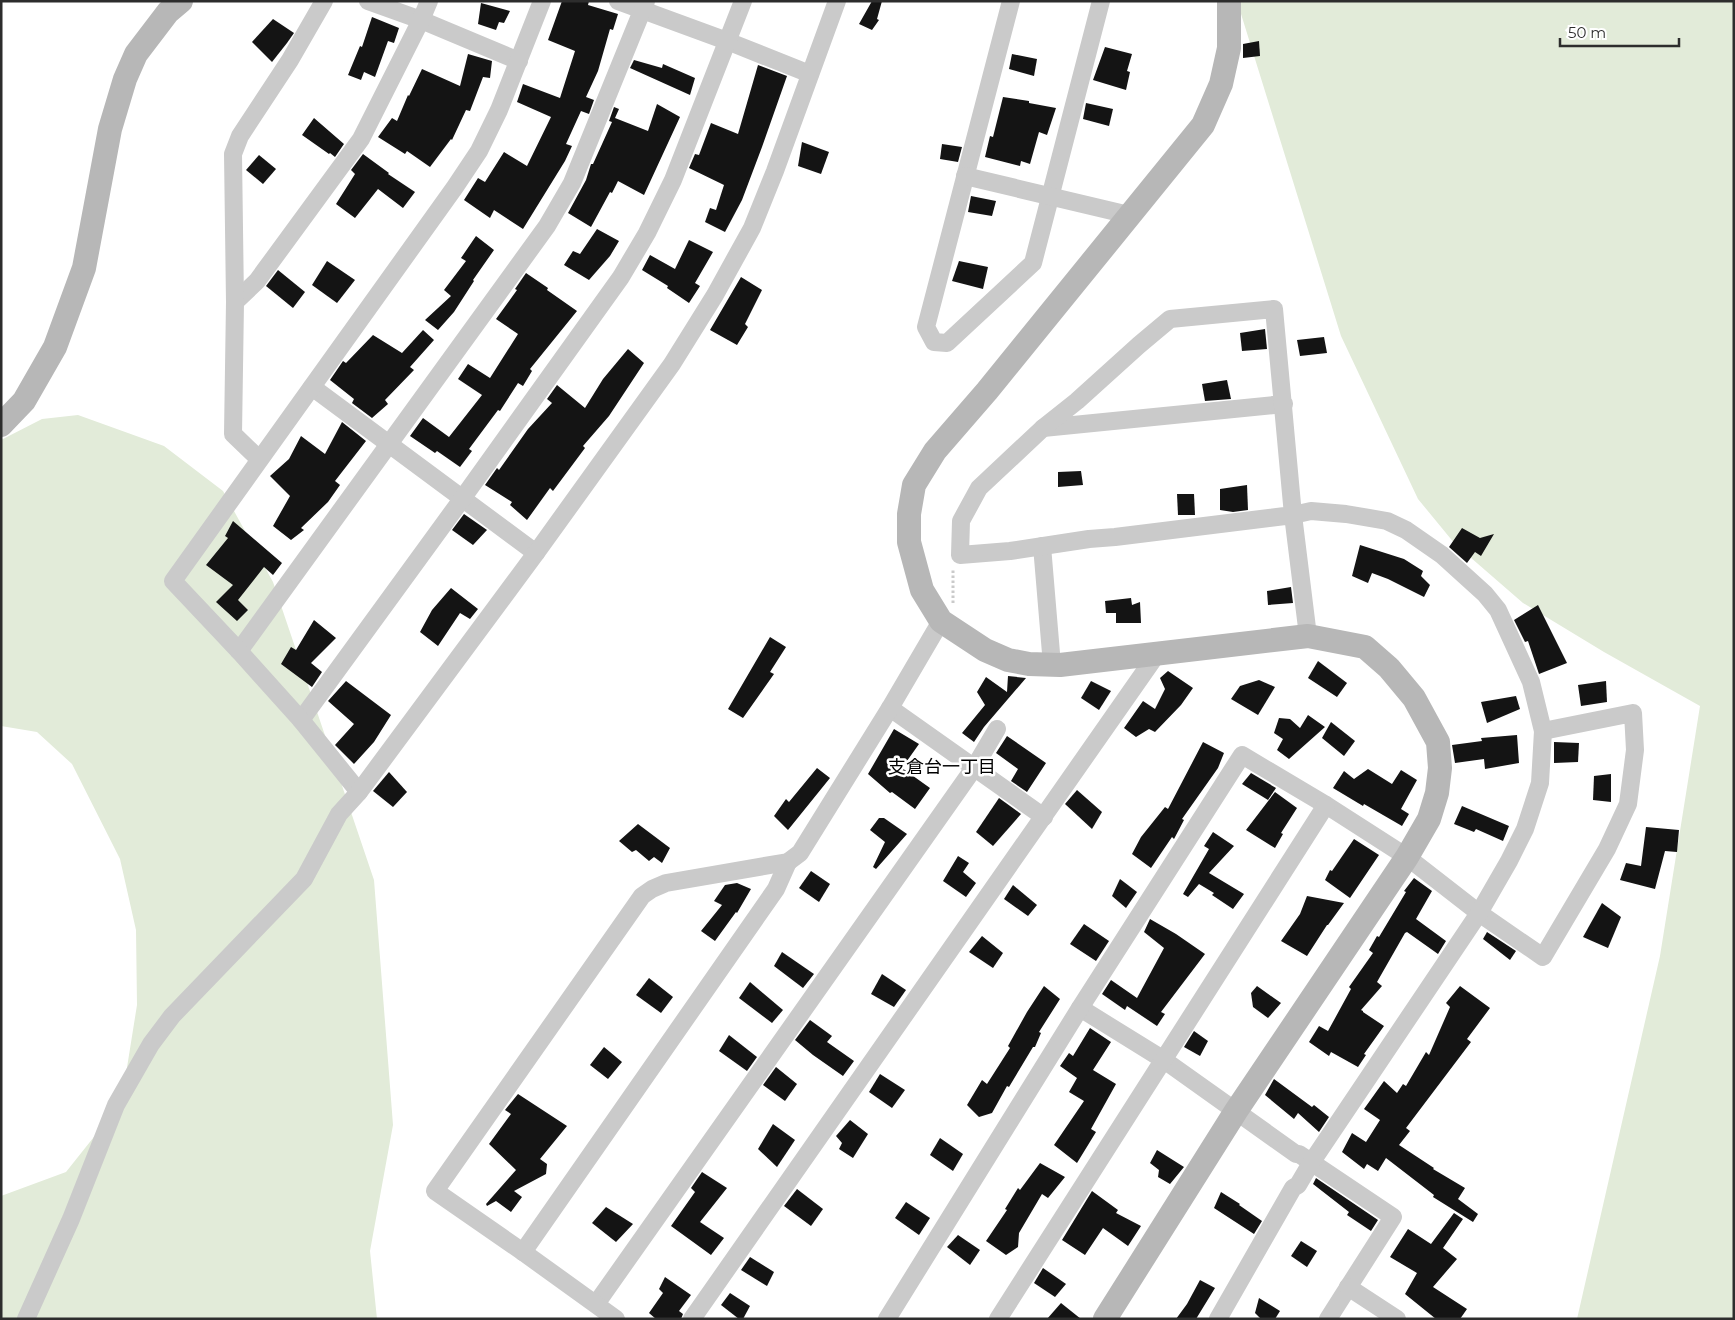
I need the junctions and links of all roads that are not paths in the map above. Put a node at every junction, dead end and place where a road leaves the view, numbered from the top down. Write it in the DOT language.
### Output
graph roads {
  1 [pos="181,1"];
  2 [pos="324,1"];
  3 [pos="368,1"];
  4 [pos="429,1"];
  5 [pos="542,1"];
  6 [pos="618,1"];
  7 [pos="743,1"];
  8 [pos="837,1"];
  9 [pos="1011,1"];
  10 [pos="1101,1"];
  11 [pos="1229,1"];
  12 [pos="644,6"];
  13 [pos="421,20"];
  14 [pos="727,41"];
  15 [pos="519,61"];
  16 [pos="810,74"];
  17 [pos="965,176"];
  18 [pos="1050,196"];
  19 [pos="1129,215"];
  20 [pos="235,302"];
  21 [pos="312,387"];
  22 [pos="1284,404"];
  23 [pos="1,425"];
  24 [pos="1043,428"];
  25 [pos="389,444"];
  26 [pos="259,459"];
  27 [pos="462,499"];
  28 [pos="1293,515"];
  29 [pos="1042,546"];
  30 [pos="536,553"];
  31 [pos="947,625"];
  32 [pos="1308,636"];
  33 [pos="240,651"];
  34 [pos="1157,654"];
  35 [pos="1052,664"];
  36 [pos="890,708"];
  37 [pos="302,720"];
  38 [pos="997,729"];
  39 [pos="1543,731"];
  40 [pos="974,768"];
  41 [pos="359,792"];
  42 [pos="1326,805"];
  43 [pos="1044,817"];
  44 [pos="1407,857"];
  45 [pos="788,862"];
  46 [pos="1479,913"];
  47 [pos="1080,1008"];
  48 [pos="1164,1060"];
  49 [pos="1236,1111"];
  50 [pos="1311,1163"];
  51 [pos="523,1252"];
  52 [pos="1348,1287"];
  53 [pos="596,1304"];
  54 [pos="26,1319"];
  55 [pos="616,1319"];
  56 [pos="692,1319"];
  57 [pos="887,1319"];
  58 [pos="998,1319"];
  59 [pos="1105,1319"];
  60 [pos="1218,1319"];
  61 [pos="1328,1319"];
  62 [pos="1397,1319"];
  1 -- 23 [label="street"];
  2 -- 20 [label="street"];
  3 -- 13 [label="street"];
  4 -- 13 [label="street"];
  5 -- 15 [label="street"];
  6 -- 12 [label="street"];
  7 -- 14 [label="street"];
  8 -- 16 [label="street"];
  9 -- 17 [label="street"];
  10 -- 18 [label="street"];
  11 -- 19 [label="street"];
  12 -- 14 [label="street"];
  12 -- 25 [label="street"];
  13 -- 15 [label="street"];
  13 -- 20 [label="street"];
  14 -- 16 [label="street"];
  14 -- 27 [label="street"];
  15 -- 21 [label="street"];
  16 -- 30 [label="street"];
  17 -- 18 [label="street"];
  17 -- 18 [label="street"];
  18 -- 19 [label="street"];
  19 -- 31 [label="street"];
  20 -- 26 [label="street"];
  21 -- 25 [label="street"];
  21 -- 26 [label="street"];
  22 -- 24 [label="street"];
  22 -- 24 [label="street"];
  22 -- 28 [label="street"];
  24 -- 29 [label="street"];
  25 -- 27 [label="street"];
  25 -- 33 [label="street"];
  26 -- 33 [label="street"];
  27 -- 30 [label="street"];
  27 -- 37 [label="street"];
  28 -- 29 [label="street"];
  28 -- 32 [label="street"];
  28 -- 39 [label="street"];
  29 -- 35 [label="street"];
  30 -- 41 [label="street"];
  31 -- 35 [label="street"];
  31 -- 36 [label="street"];
  32 -- 34 [label="street"];
  32 -- 44 [label="street"];
  33 -- 37 [label="street"];
  34 -- 35 [label="street"];
  34 -- 43 [label="street"];
  36 -- 40 [label="street"];
  36 -- 45 [label="street"];
  37 -- 41 [label="street"];
  38 -- 40 [label="street"];
  39 -- 46 [label="street"];
  39 -- 46 [label="street"];
  40 -- 43 [label="street"];
  40 -- 53 [label="street"];
  41 -- 54 [label="street"];
  42 -- 44 [label="street"];
  42 -- 47 [label="street"];
  42 -- 48 [label="street"];
  43 -- 56 [label="street"];
  44 -- 46 [label="street"];
  44 -- 49 [label="street"];
  45 -- 51 [label="street"];
  45 -- 51 [label="street"];
  46 -- 50 [label="street"];
  47 -- 48 [label="street"];
  47 -- 57 [label="street"];
  48 -- 49 [label="street"];
  48 -- 58 [label="street"];
  49 -- 50 [label="street"];
  49 -- 59 [label="street"];
  50 -- 52 [label="street"];
  50 -- 60 [label="street"];
  51 -- 53 [label="street"];
  52 -- 61 [label="street"];
  52 -- 62 [label="street"];
  53 -- 55 [label="street"];
}
